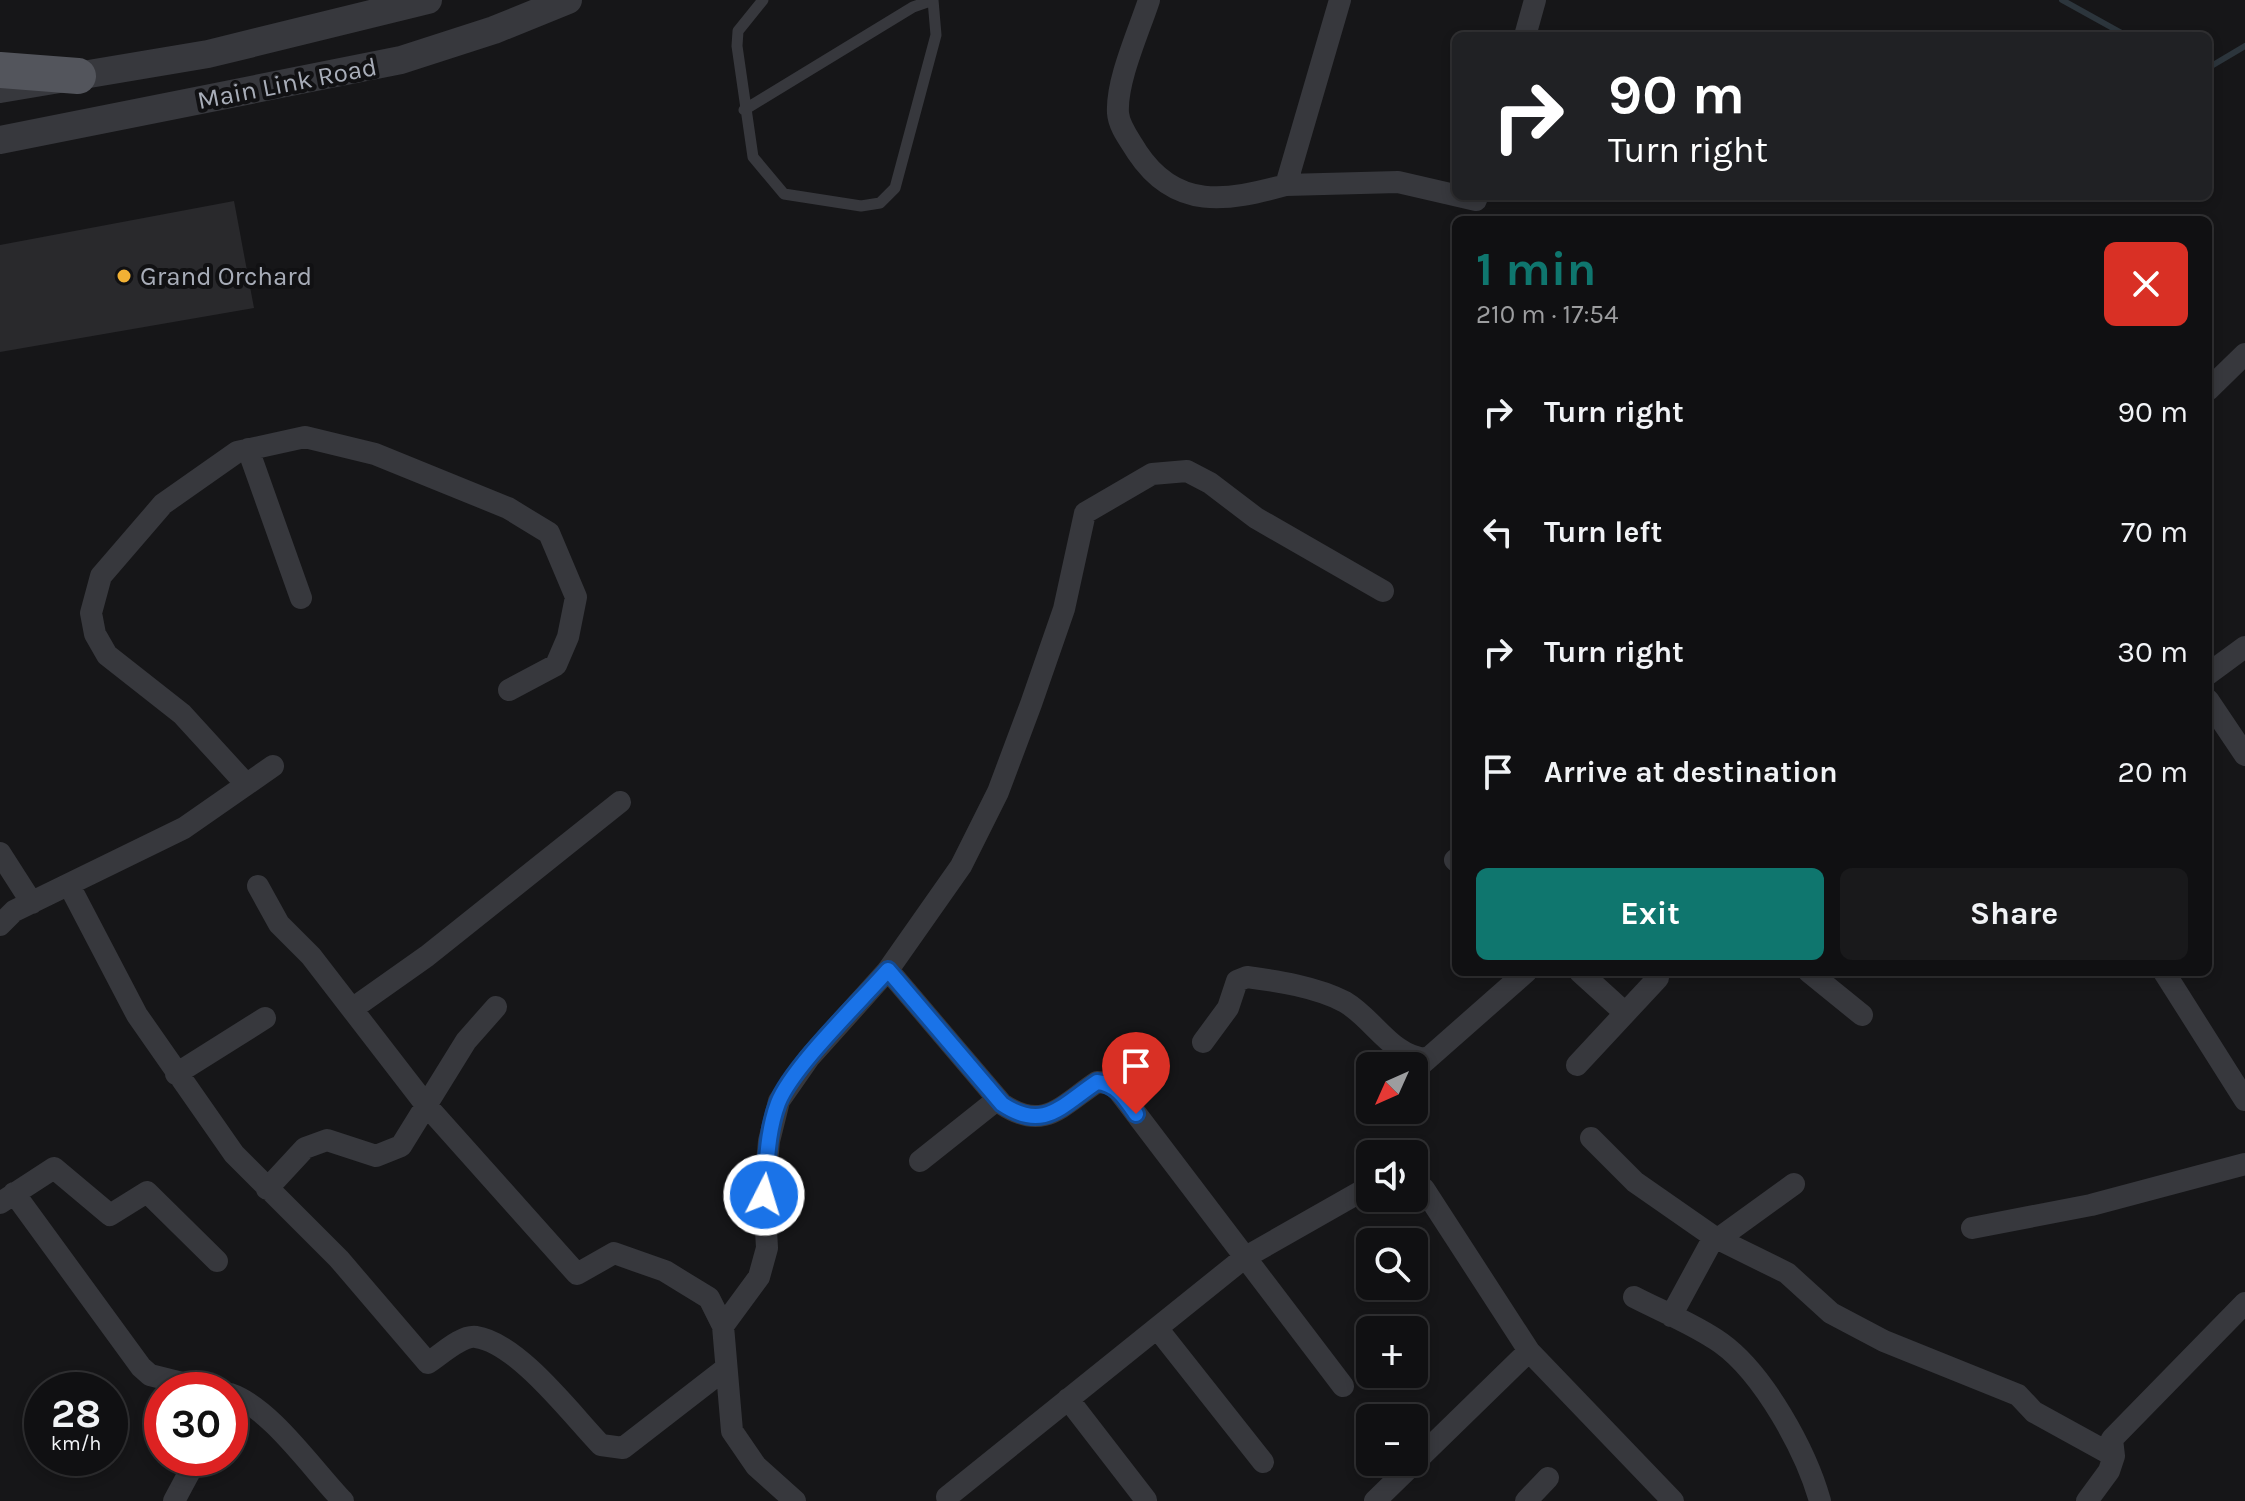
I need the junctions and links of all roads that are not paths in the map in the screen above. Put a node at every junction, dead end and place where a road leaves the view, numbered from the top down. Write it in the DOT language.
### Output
graph roads {
  1 [pos="428,0"];
  2 [pos="568,0"];
  3 [pos="763,0"];
  4 [pos="1149,0"];
  5 [pos="1340,0"];
  6 [pos="1535,0"];
  7 [pos="1526,32"];
  8 [pos="0,70"];
  9 [pos="78,76"];
  10 [pos="0,89"];
  11 [pos="744,110"];
  12 [pos="0,140"];
  13 [pos="1286,185"];
  14 [pos="1452,197"];
  15 [pos="2245,354"];
  16 [pos="2212,379"];
  17 [pos="248,449"];
  18 [pos="1383,591"];
  19 [pos="301,598"];
  20 [pos="2245,647"];
  21 [pos="2212,671"];
  22 [pos="509,690"];
  23 [pos="2212,705"];
  24 [pos="2243,746"];
  25 [pos="273,766"];
  26 [pos="246,784"];
  27 [pos="620,802"];
  28 [pos="0,853"];
  29 [pos="69,885"];
  30 [pos="258,886"];
  31 [pos="32,903"];
  32 [pos="0,925"];
  33 [pos="888,970"];
  34 [pos="1521,976"];
  35 [pos="1584,976"];
  36 [pos="1658,976"];
  37 [pos="1814,976"];
  38 [pos="2167,976"];
  39 [pos="496,1007"];
  40 [pos="352,1009"];
  41 [pos="1625,1013"];
  42 [pos="1862,1015"];
  43 [pos="265,1018"];
  44 [pos="1203,1042"];
  45 [pos="1402,1052"];
  46 [pos="1428,1058"];
  47 [pos="1577,1065"];
  48 [pos="176,1074"];
  49 [pos="998,1099"];
  50 [pos="2245,1100"];
  51 [pos="426,1105"];
  52 [pos="1591,1138"];
  53 [pos="920,1161"];
  54 [pos="2245,1164"];
  55 [pos="1794,1184"];
  56 [pos="267,1189"];
  57 [pos="1356,1194"];
  58 [pos="1428,1195"];
  59 [pos="7,1198"];
  60 [pos="1972,1228"];
  61 [pos="1716,1238"];
  62 [pos="1244,1258"];
  63 [pos="217,1261"];
  64 [pos="1634,1297"];
  65 [pos="2245,1303"];
  66 [pos="1671,1316"];
  67 [pos="723,1326"];
  68 [pos="1157,1328"];
  69 [pos="1529,1351"];
  70 [pos="725,1369"];
  71 [pos="150,1372"];
  72 [pos="1343,1386"];
  73 [pos="1068,1399"];
  74 [pos="248,1402"];
  75 [pos="2114,1456"];
  76 [pos="1263,1462"];
  77 [pos="187,1476"];
  78 [pos="1548,1478"];
  79 [pos="947,1497"];
  80 [pos="1146,1500"];
  81 [pos="174,1501"];
  82 [pos="343,1501"];
  83 [pos="795,1501"];
  84 [pos="1375,1501"];
  85 [pos="1526,1501"];
  86 [pos="1673,1501"];
  87 [pos="1820,1501"];
  88 [pos="2087,1501"];
  1 -- 9 [label="street, Main Link Road"];
  2 -- 12 [label="street, Main Link Road"];
  3 -- 11 [label="lane"];
  4 -- 13 [label="street"];
  5 -- 13 [label="street"];
  6 -- 7 [label="street"];
  8 -- 9 [label="main road"];
  9 -- 10 [label="street, Main Link Road"];
  11 -- 11 [label="lane"];
  13 -- 14 [label="street"];
  15 -- 16 [label="street"];
  17 -- 19 [label="street"];
  17 -- 22 [label="street"];
  17 -- 26 [label="street"];
  18 -- 33 [label="street"];
  20 -- 21 [label="street"];
  23 -- 24 [label="street"];
  25 -- 26 [label="street"];
  26 -- 29 [label="street"];
  27 -- 40 [label="street"];
  28 -- 31 [label="street"];
  29 -- 31 [label="street"];
  29 -- 48 [label="street"];
  30 -- 40 [label="street"];
  31 -- 32 [label="street"];
  33 -- 49 [label="street"];
  33 -- 67 [label="street"];
  34 -- 46 [label="street"];
  35 -- 41 [label="street"];
  36 -- 41 [label="street"];
  37 -- 42 [label="street"];
  38 -- 50 [label="street"];
  39 -- 51 [label="street"];
  40 -- 51 [label="street"];
  41 -- 47 [label="street"];
  43 -- 48 [label="street"];
  44 -- 45 [label="street"];
  48 -- 56 [label="street"];
  49 -- 53 [label="street"];
  49 -- 62 [label="street"];
  51 -- 56 [label="street"];
  51 -- 67 [label="street"];
  52 -- 61 [label="street"];
  54 -- 60 [label="street"];
  55 -- 61 [label="street"];
  56 -- 70 [label="street"];
  57 -- 62 [label="street"];
  58 -- 69 [label="street"];
  59 -- 63 [label="street"];
  59 -- 71 [label="street"];
  61 -- 66 [label="street"];
  61 -- 75 [label="street"];
  62 -- 68 [label="street"];
  62 -- 72 [label="street"];
  64 -- 66 [label="street"];
  65 -- 75 [label="street"];
  66 -- 87 [label="street"];
  67 -- 70 [label="street"];
  68 -- 73 [label="street"];
  68 -- 76 [label="street"];
  69 -- 84 [label="street"];
  69 -- 86 [label="street"];
  70 -- 83 [label="street"];
  73 -- 79 [label="street"];
  73 -- 80 [label="street"];
  74 -- 82 [label="street"];
  75 -- 88 [label="street"];
  77 -- 81 [label="street"];
  78 -- 85 [label="street"];
}
